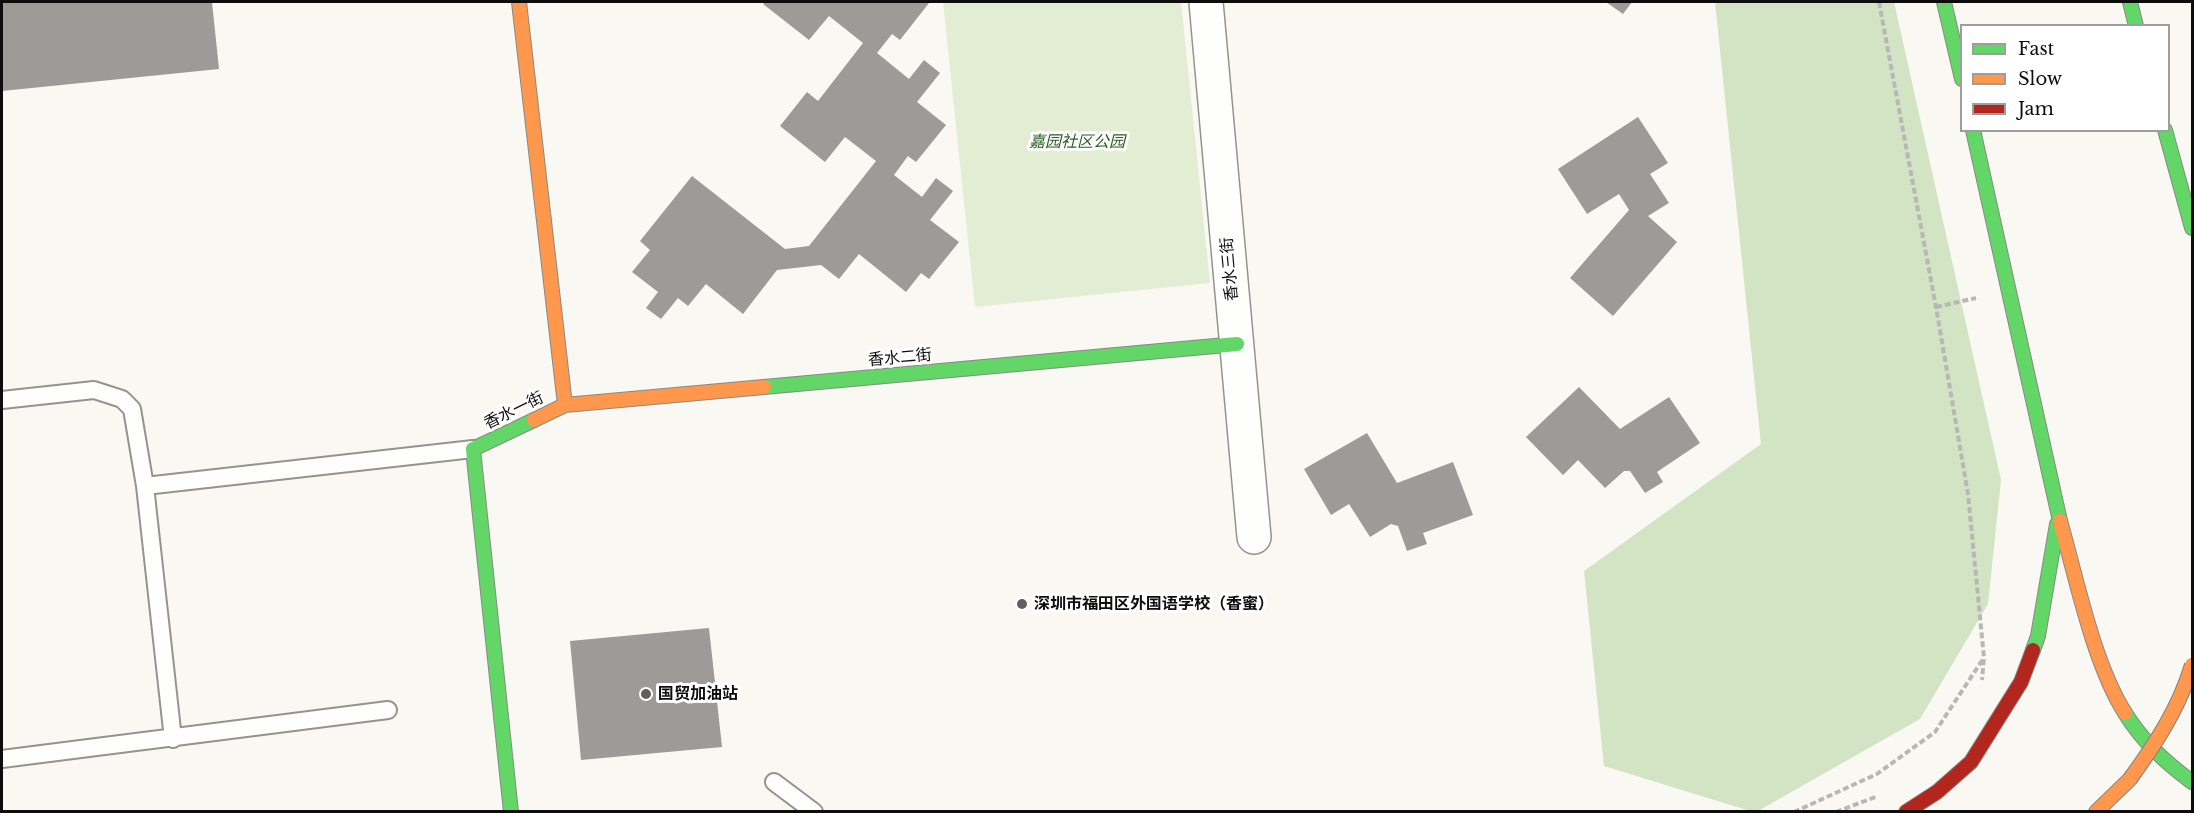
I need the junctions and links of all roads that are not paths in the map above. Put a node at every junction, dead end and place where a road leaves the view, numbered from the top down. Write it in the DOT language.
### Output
graph roads {
  1 [pos="519,2"];
  2 [pos="1206,2"];
  3 [pos="1944,2"];
  4 [pos="2117,2"];
  5 [pos="2130,2"];
  6 [pos="2126,24"];
  7 [pos="2136,24"];
  8 [pos="1960,70"];
  9 [pos="1973,132"];
  10 [pos="2166,132"];
  11 [pos="2193,228"];
  12 [pos="1237,344"];
  13 [pos="2,400"];
  14 [pos="565,405"];
  15 [pos="473,449"];
  16 [pos="145,486"];
  17 [pos="2059,516"];
  18 [pos="1254,537"];
  19 [pos="2193,665"];
  20 [pos="388,710"];
  21 [pos="173,739"];
  22 [pos="2,759"];
  23 [pos="774,782"];
  24 [pos="2193,782"];
  25 [pos="511,812"];
  26 [pos="814,812"];
  27 [pos="1906,812"];
  28 [pos="2096,812"];
  1 -- 14 [label="main road, 香水一街"];
  2 -- 12 [label="street, 香水三街"];
  3 -- 8 [label="main road"];
  4 -- 6 [label="main road"];
  5 -- 7 [label="main road"];
  9 -- 17 [label="main road"];
  10 -- 11 [label="main road"];
  12 -- 14 [label="main road, 香水二街"];
  12 -- 18 [label="street, 香水三街"];
  13 -- 16 [label="lane"];
  14 -- 15 [label="main road, 香水一街"];
  15 -- 16 [label="lane"];
  15 -- 25 [label="main road, 香水一街"];
  16 -- 21 [label="lane"];
  17 -- 24 [label="main road"];
  17 -- 27 [label="main road"];
  19 -- 28 [label="main road, bridge"];
  20 -- 21 [label="lane"];
  21 -- 22 [label="lane"];
  23 -- 26 [label="lane"];
}
